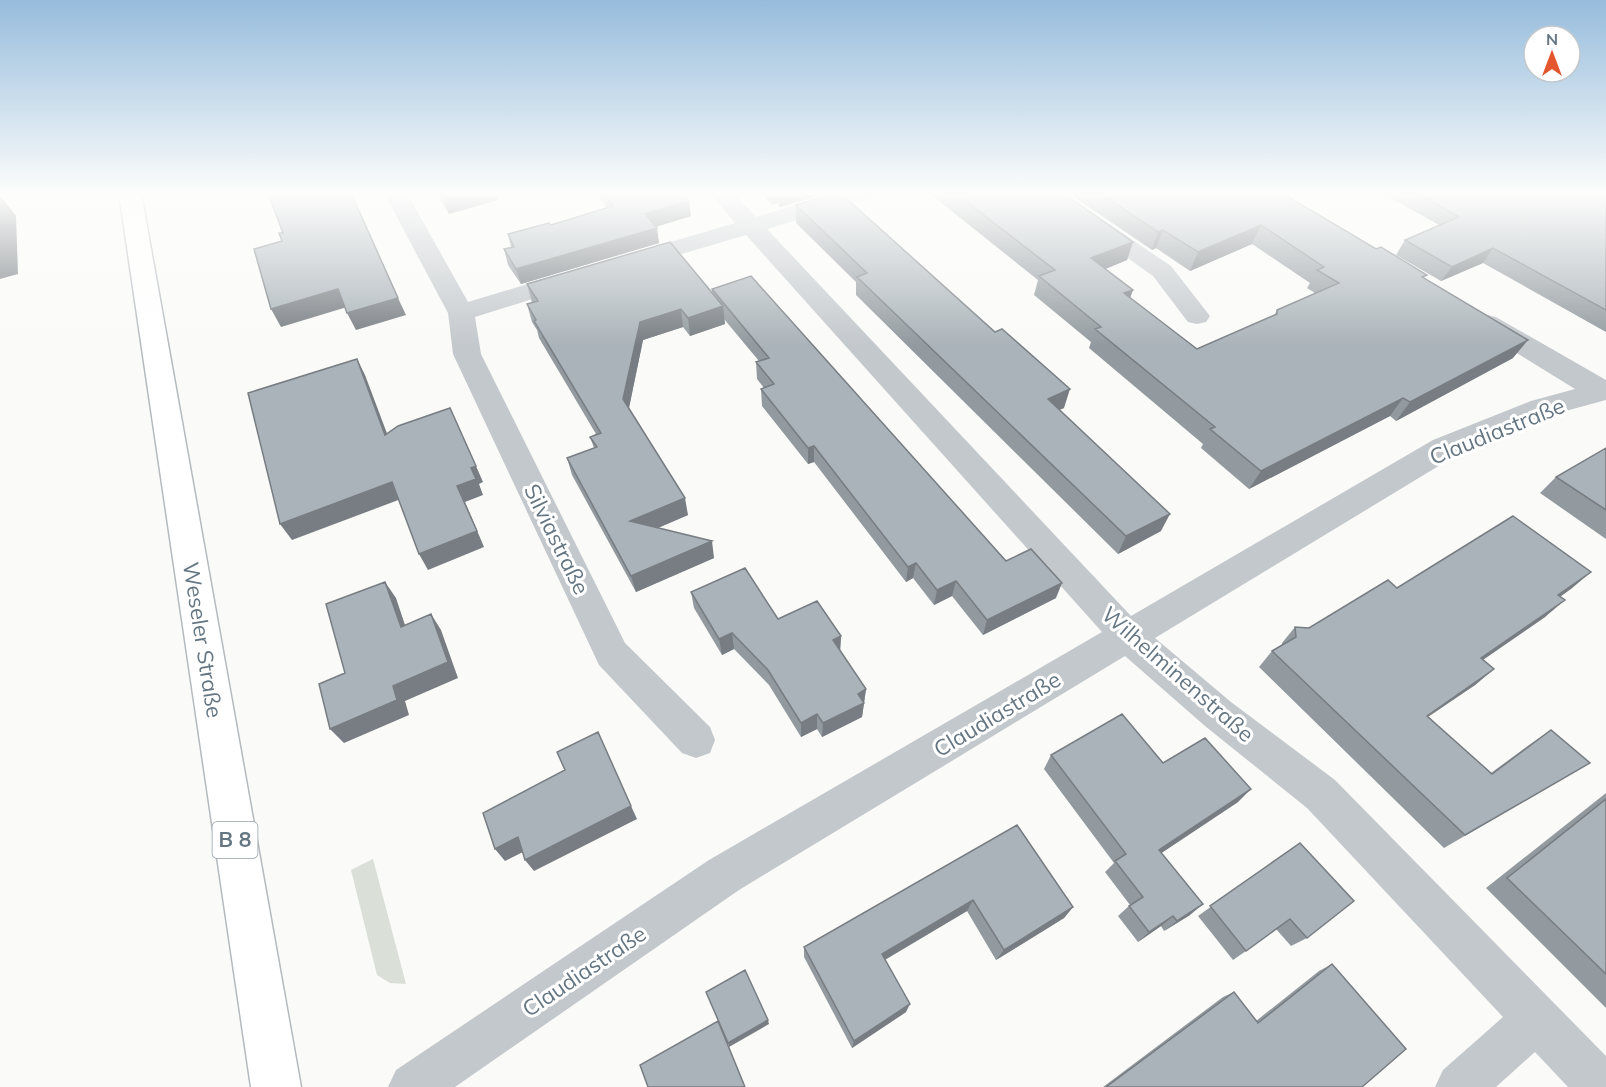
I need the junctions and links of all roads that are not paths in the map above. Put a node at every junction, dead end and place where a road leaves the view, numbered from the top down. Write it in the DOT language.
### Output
graph roads {
  1 [pos="138,244"];
  2 [pos="423,244"];
  3 [pos="688,244"];
  4 [pos="767,244"];
  5 [pos="1122,244"];
  6 [pos="1469,312"];
  7 [pos="461,313"];
  8 [pos="1197,316"];
  9 [pos="1603,391"];
  10 [pos="1128,637"];
  11 [pos="696,740"];
  12 [pos="1536,1018"];
  13 [pos="276,1087"];
  14 [pos="413,1087"];
  15 [pos="1460,1087"];
  16 [pos="1602,1087"];
  1 -- 13 [label="main road, Weseler Straße / B 8"];
  2 -- 7 [label="street, Silviastraße"];
  3 -- 7 [label="street"];
  4 -- 10 [label="street, Wilhelminenstraße"];
  5 -- 8 [label="street"];
  6 -- 9 [label="street"];
  7 -- 11 [label="street, Silviastraße"];
  9 -- 10 [label="street, Claudiastraße"];
  10 -- 12 [label="street, Wilhelminenstraße"];
  10 -- 14 [label="street, Claudiastraße"];
  12 -- 15 [label="street"];
  12 -- 16 [label="street, Wilhelminenstraße"];
}
